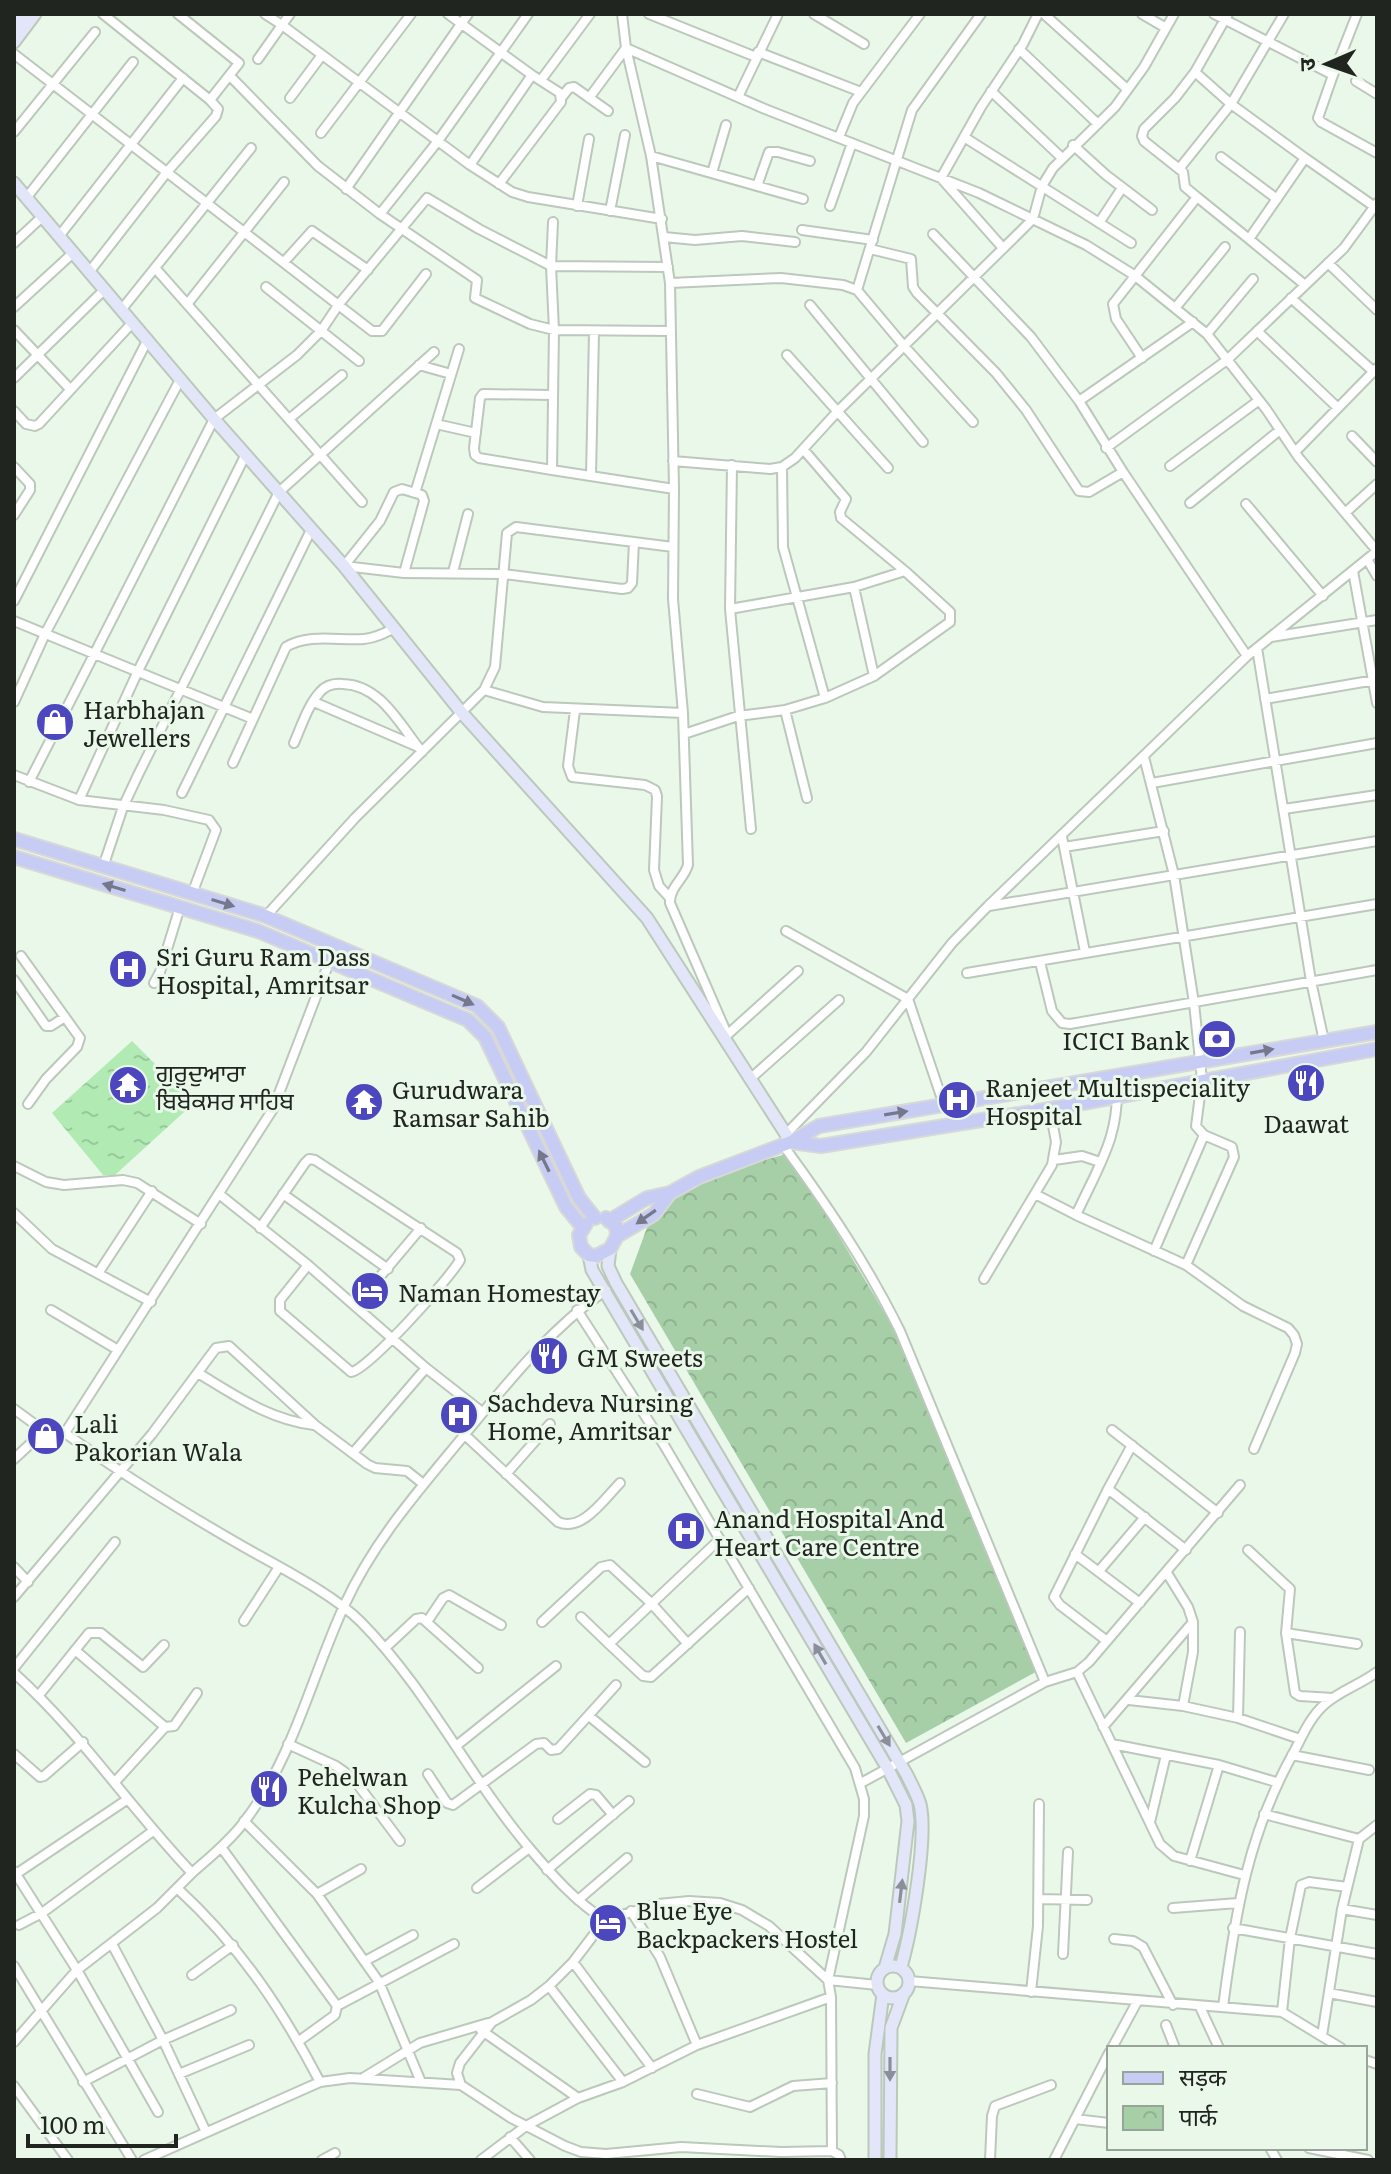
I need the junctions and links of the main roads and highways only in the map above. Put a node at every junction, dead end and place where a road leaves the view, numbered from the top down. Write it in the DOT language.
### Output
graph roads {
  1 [pos="35,14"];
  2 [pos="14,42"];
  3 [pos="14,183"];
  4 [pos="17,840"];
  5 [pos="14,857"];
  6 [pos="150,881"];
  7 [pos="146,897"];
  8 [pos="1377,1032"];
  9 [pos="1377,1049"];
  10 [pos="787,1140"];
  11 [pos="670,1193"];
  12 [pos="595,1218"];
  13 [pos="609,1221"];
  14 [pos="583,1228"];
  15 [pos="617,1236"];
  16 [pos="610,1249"];
  17 [pos="589,1255"];
  18 [pos="901,1967"];
  19 [pos="885,1968"];
  20 [pos="880,1990"];
  21 [pos="904,1993"];
  22 [pos="875,2160"];
  23 [pos="890,2160"];
  1 -- 2 [label="main road"];
  3 -- 10 [label="main road"];
  4 -- 6 [label="main road"];
  7 -- 5 [label="main road, one-way"];
  6 -- 7 [label="main road"];
  6 -- 12 [label="main road, one-way"];
  14 -- 7 [label="main road, one-way"];
  10 -- 8 [label="main road, one-way"];
  9 -- 10 [label="main road"];
  10 -- 11 [label="main road"];
  11 -- 13 [label="main road"];
  11 -- 15 [label="main road, one-way"];
  12 -- 13 [label="main road"];
  12 -- 14 [label="main road"];
  13 -- 15 [label="main road"];
  14 -- 17 [label="main road"];
  15 -- 16 [label="main road"];
  16 -- 17 [label="main road"];
  16 -- 18 [label="main road, one-way"];
  19 -- 17 [label="main road, one-way"];
  18 -- 19 [label="main road"];
  18 -- 21 [label="main road"];
  19 -- 20 [label="main road"];
  20 -- 21 [label="main road"];
  20 -- 22 [label="main road"];
  21 -- 23 [label="main road, one-way"];
}
